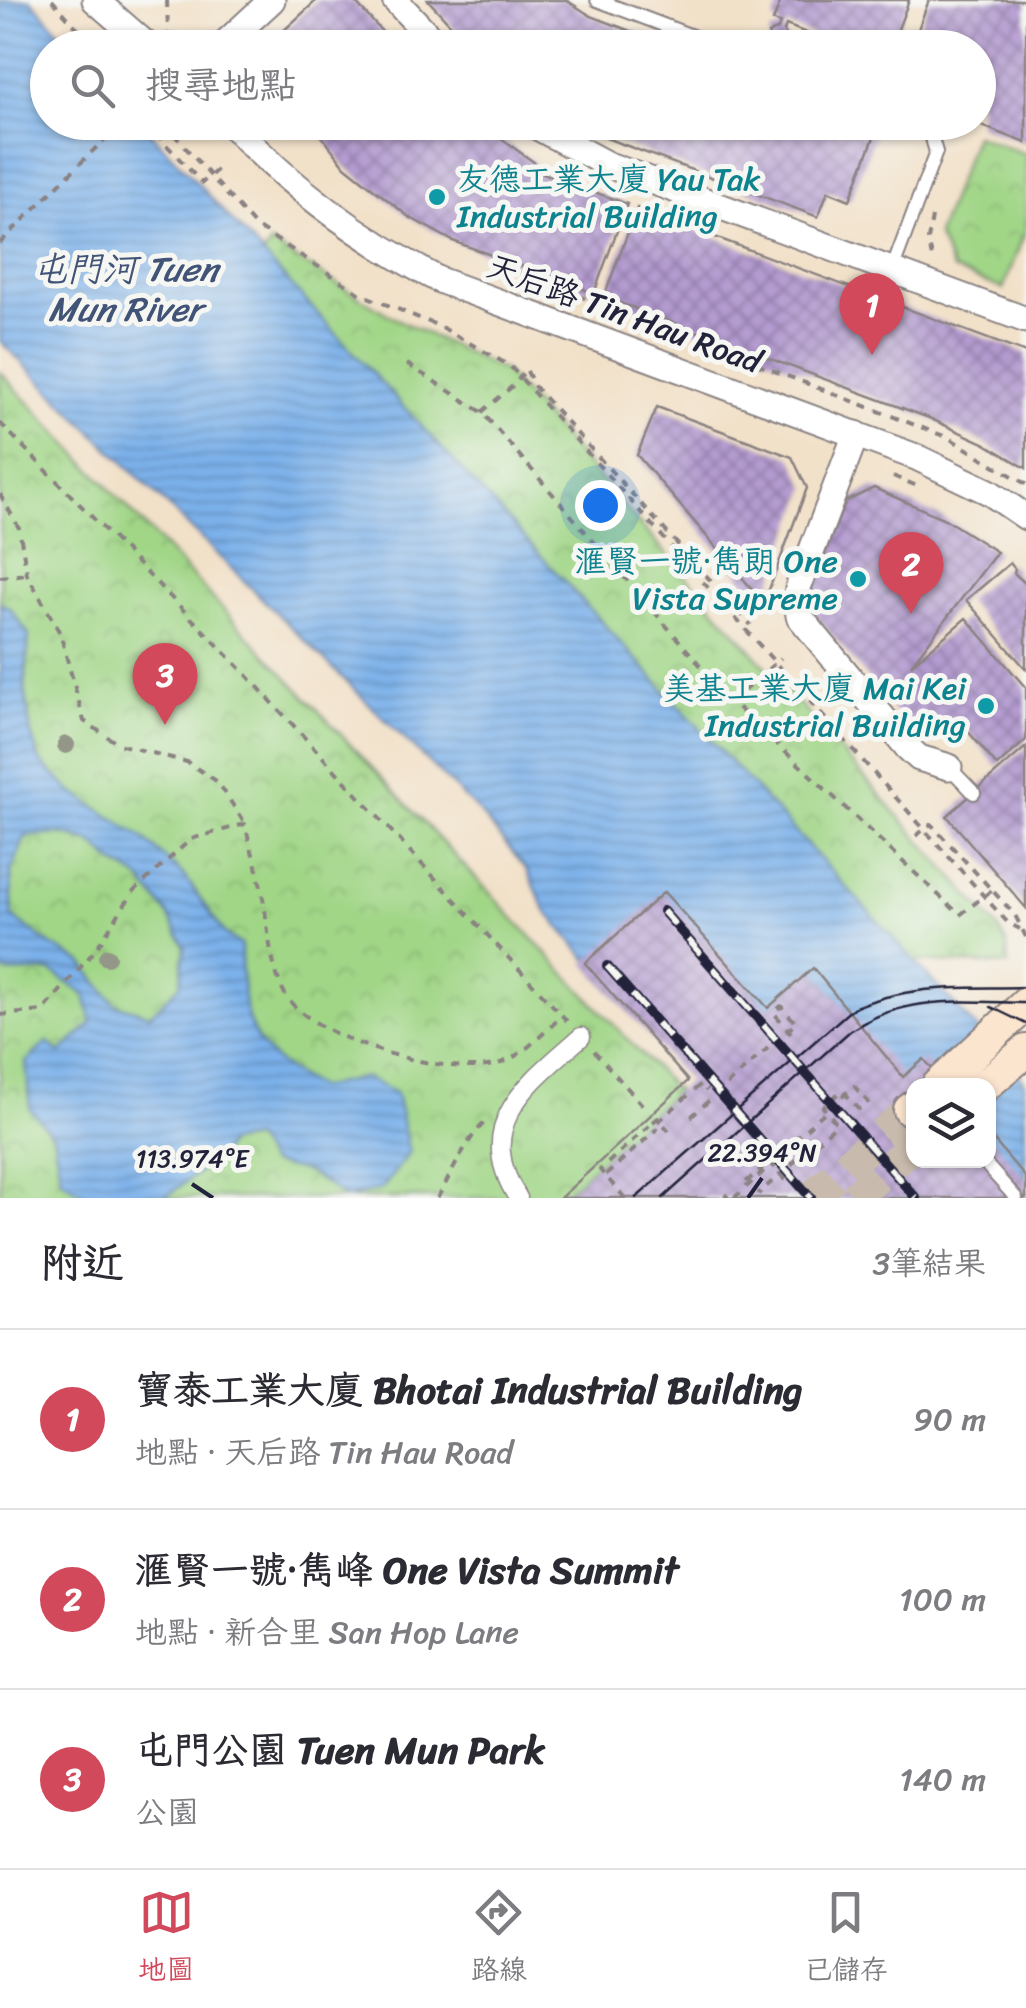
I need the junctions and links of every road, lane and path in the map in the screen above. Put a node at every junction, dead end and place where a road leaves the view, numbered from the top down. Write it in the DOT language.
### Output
graph roads {
  1 [pos="52,0"];
  2 [pos="95,0"];
  3 [pos="167,0"];
  4 [pos="272,0"];
  5 [pos="395,0"];
  6 [pos="598,0"];
  7 [pos="79,30"];
  8 [pos="141,30"];
  9 [pos="161,30"];
  10 [pos="240,30"];
  11 [pos="423,30"];
  12 [pos="677,30"];
  13 [pos="104,140"];
  14 [pos="162,140"];
  15 [pos="179,140"];
  16 [pos="248,140"];
  17 [pos="561,140"];
  18 [pos="932,140"];
  19 [pos="216,170"];
  20 [pos="211,175"];
  21 [pos="933,213"];
  22 [pos="0,243"];
  23 [pos="503,267"];
  24 [pos="892,270"];
  25 [pos="942,274"];
  26 [pos="1026,320"];
  27 [pos="406,364"];
  28 [pos="520,377"];
  29 [pos="482,412"];
  30 [pos="0,424"];
  31 [pos="856,434"];
  32 [pos="890,475"];
  33 [pos="1026,484"];
  34 [pos="922,488"];
  35 [pos="0,494"];
  36 [pos="1026,516"];
  37 [pos="27,574"];
  38 [pos="0,577"];
  39 [pos="748,627"];
  40 [pos="779,660"];
  41 [pos="732,702"];
  42 [pos="948,766"];
  43 [pos="974,793"];
  44 [pos="245,824"];
  45 [pos="925,829"];
  46 [pos="916,836"];
  47 [pos="992,890"];
  48 [pos="985,896"];
  49 [pos="1020,929"];
  50 [pos="1026,937"];
  51 [pos="1026,1004"];
  52 [pos="0,1015"];
  53 [pos="562,1016"];
  54 [pos="791,1032"];
  55 [pos="581,1036"];
  56 [pos="1013,1047"];
  57 [pos="953,1078"];
  58 [pos="990,1078"];
  59 [pos="707,1090"];
  60 [pos="647,1110"];
  61 [pos="507,1114"];
  62 [pos="691,1117"];
  63 [pos="658,1124"];
  64 [pos="837,1124"];
  65 [pos="668,1131"];
  66 [pos="843,1132"];
  67 [pos="989,1168"];
  68 [pos="781,1174"];
  69 [pos="606,1176"];
  70 [pos="746,1182"];
  71 [pos="787,1182"];
  72 [pos="758,1194"];
  73 [pos="729,1197"];
  74 [pos="437,1198"];
  75 [pos="518,1198"];
  76 [pos="625,1198"];
  77 [pos="1016,1198"];
  1 -- 7 [label="path"];
  2 -- 8 [label="street"];
  3 -- 9 [label="path"];
  4 -- 10 [label="street"];
  5 -- 11 [label="street"];
  6 -- 12 [label="lane"];
  13 -- 22 [label="path"];
  14 -- 20 [label="path"];
  15 -- 20 [label="path"];
  16 -- 31 [label="street, 天后路 Tin Hau Road"];
  17 -- 24 [label="street"];
  18 -- 24 [label="lane"];
  19 -- 20 [label="path"];
  20 -- 28 [label="path"];
  21 -- 25 [label="path"];
  23 -- 33 [label="path"];
  24 -- 26 [label="street"];
  27 -- 29 [label="path"];
  28 -- 29 [label="path"];
  28 -- 39 [label="path"];
  28 -- 39 [label="path"];
  29 -- 41 [label="path"];
  30 -- 53 [label="path"];
  31 -- 36 [label="street, 天后路 Tin Hau Road"];
  31 -- 42 [label="street"];
  32 -- 34 [label="path"];
  35 -- 37 [label="path"];
  37 -- 38 [label="path"];
  37 -- 44 [label="path"];
  39 -- 40 [label="path"];
  40 -- 41 [label="path"];
  40 -- 45 [label="path"];
  41 -- 48 [label="path"];
  42 -- 43 [label="lane"];
  44 -- 52 [label="path"];
  44 -- 53 [label="path"];
  45 -- 46 [label="path"];
  45 -- 47 [label="path"];
  45 -- 48 [label="path"];
  47 -- 48 [label="path"];
  47 -- 49 [label="path"];
  48 -- 49 [label="path"];
  49 -- 50 [label="path"];
  51 -- 56 [label="main road"];
  53 -- 55 [label="path"];
  54 -- 62 [label="path"];
  55 -- 60 [label="path"];
  55 -- 61 [label="street"];
  56 -- 57 [label="main road"];
  56 -- 58 [label="main road"];
  59 -- 63 [label="path"];
  61 -- 74 [label="path"];
  61 -- 75 [label="street"];
  63 -- 65 [label="path, bridge"];
  63 -- 69 [label="path"];
  63 -- 69 [label="path"];
  64 -- 66 [label="path"];
  64 -- 68 [label="path"];
  64 -- 70 [label="path"];
  67 -- 77 [label="lane"];
  68 -- 71 [label="path"];
  68 -- 72 [label="path"];
  68 -- 73 [label="path"];
  69 -- 76 [label="path"];
}
